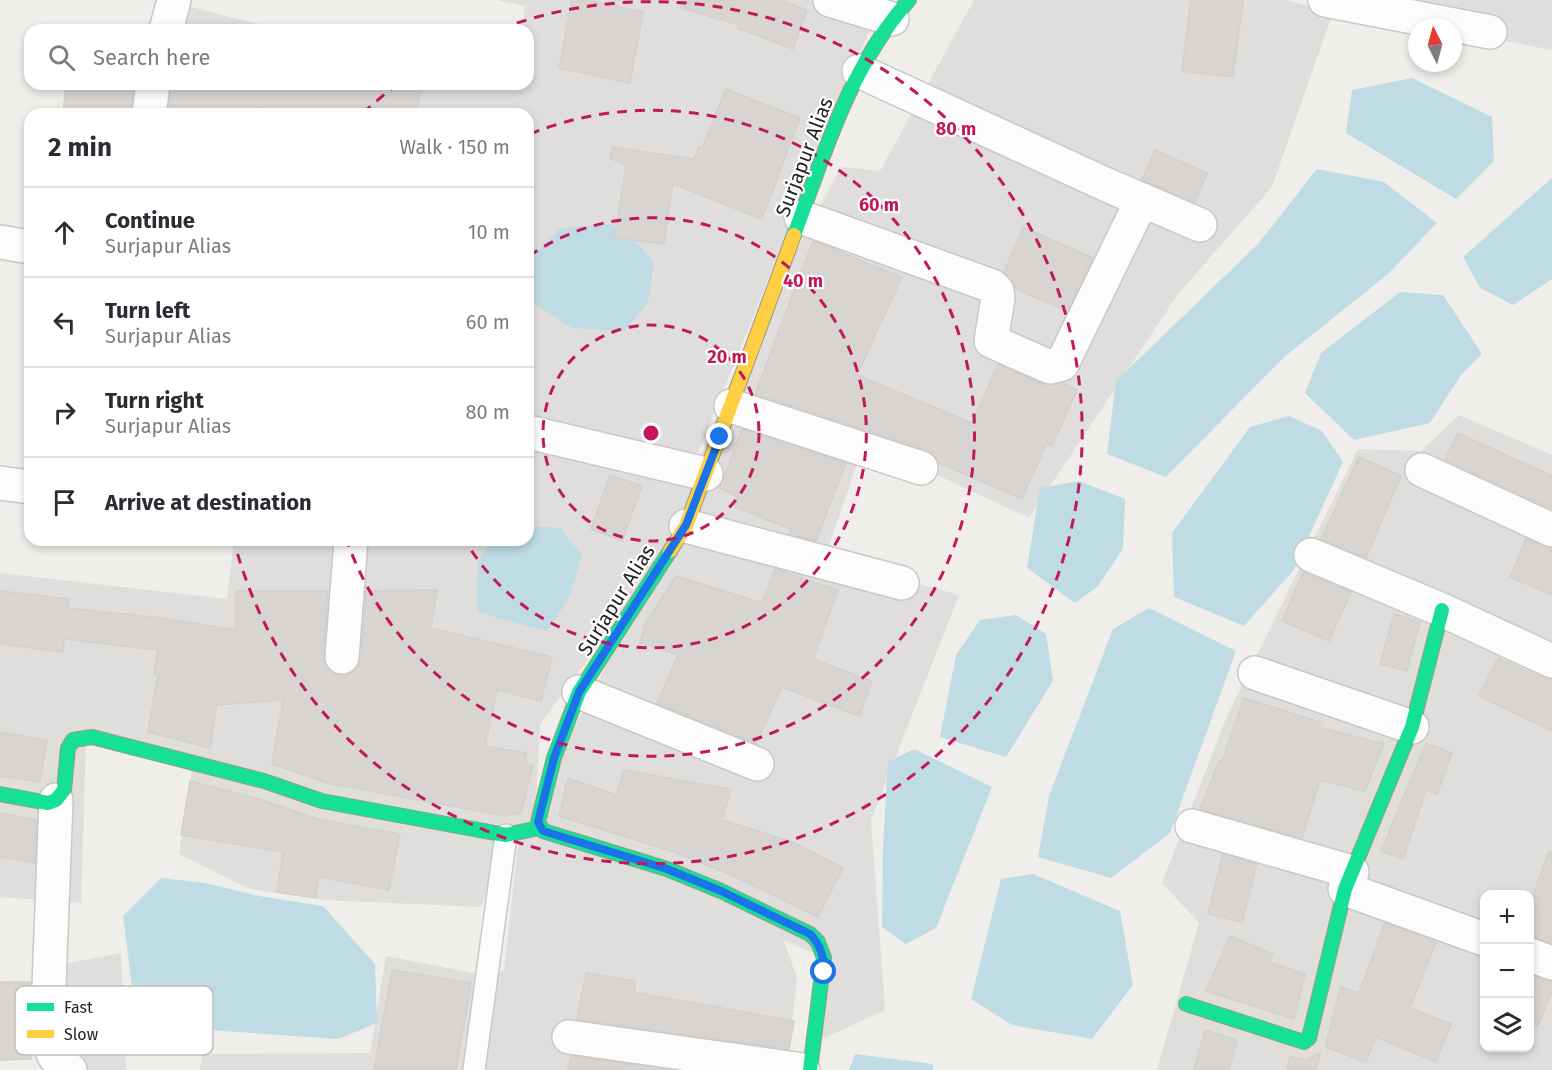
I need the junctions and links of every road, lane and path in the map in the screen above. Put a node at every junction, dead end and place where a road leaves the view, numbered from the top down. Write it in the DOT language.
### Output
graph roads {
  1 [pos="174,0"];
  2 [pos="830,0"];
  3 [pos="1325,0"];
  4 [pos="901,9"];
  5 [pos="168,24"];
  6 [pos="1490,32"];
  7 [pos="860,70"];
  8 [pos="152,90"];
  9 [pos="150,108"];
  10 [pos="1142,200"];
  11 [pos="801,217"];
  12 [pos="1200,225"];
  13 [pos="0,242"];
  14 [pos="24,246"];
  15 [pos="731,406"];
  16 [pos="534,433"];
  17 [pos="921,468"];
  18 [pos="1422,470"];
  19 [pos="706,474"];
  20 [pos="0,483"];
  21 [pos="24,486"];
  22 [pos="686,525"];
  23 [pos="1552,530"];
  24 [pos="351,546"];
  25 [pos="1311,555"];
  26 [pos="902,583"];
  27 [pos="1442,610"];
  28 [pos="342,657"];
  29 [pos="1552,661"];
  30 [pos="1255,673"];
  31 [pos="579,692"];
  32 [pos="1412,727"];
  33 [pos="757,764"];
  34 [pos="0,795"];
  35 [pos="56,800"];
  36 [pos="1192,826"];
  37 [pos="539,828"];
  38 [pos="507,835"];
  39 [pos="1348,881"];
  40 [pos="1480,937"];
  41 [pos="1534,956"];
  42 [pos="1552,963"];
  43 [pos="49,986"];
  44 [pos="1186,1004"];
  45 [pos="569,1037"];
  46 [pos="52,1055"];
  47 [pos="70,1070"];
  48 [pos="474,1070"];
  49 [pos="803,1070"];
  50 [pos="810,1070"];
  1 -- 5 [label="street"];
  2 -- 4 [label="street"];
  3 -- 6 [label="street"];
  4 -- 7 [label="street, Surjapur Alias"];
  7 -- 10 [label="street"];
  7 -- 11 [label="street, Surjapur Alias"];
  8 -- 9 [label="street"];
  10 -- 11 [label="street"];
  10 -- 12 [label="street"];
  11 -- 15 [label="street, Surjapur Alias"];
  13 -- 14 [label="street"];
  15 -- 17 [label="street"];
  15 -- 19 [label="street, Surjapur Alias"];
  16 -- 19 [label="street"];
  18 -- 23 [label="street"];
  19 -- 22 [label="street, Surjapur Alias"];
  20 -- 21 [label="street"];
  22 -- 26 [label="street"];
  22 -- 31 [label="street, Surjapur Alias"];
  24 -- 28 [label="street"];
  25 -- 27 [label="street"];
  27 -- 29 [label="street"];
  27 -- 32 [label="street"];
  30 -- 32 [label="street"];
  31 -- 33 [label="street"];
  31 -- 37 [label="street, Surjapur Alias"];
  32 -- 39 [label="street"];
  34 -- 35 [label="street"];
  35 -- 38 [label="street"];
  35 -- 43 [label="street"];
  36 -- 39 [label="street"];
  37 -- 38 [label="street"];
  37 -- 50 [label="street"];
  38 -- 48 [label="lane"];
  39 -- 40 [label="street"];
  39 -- 44 [label="street"];
  41 -- 42 [label="street"];
  45 -- 49 [label="street"];
  46 -- 47 [label="street"];
}
